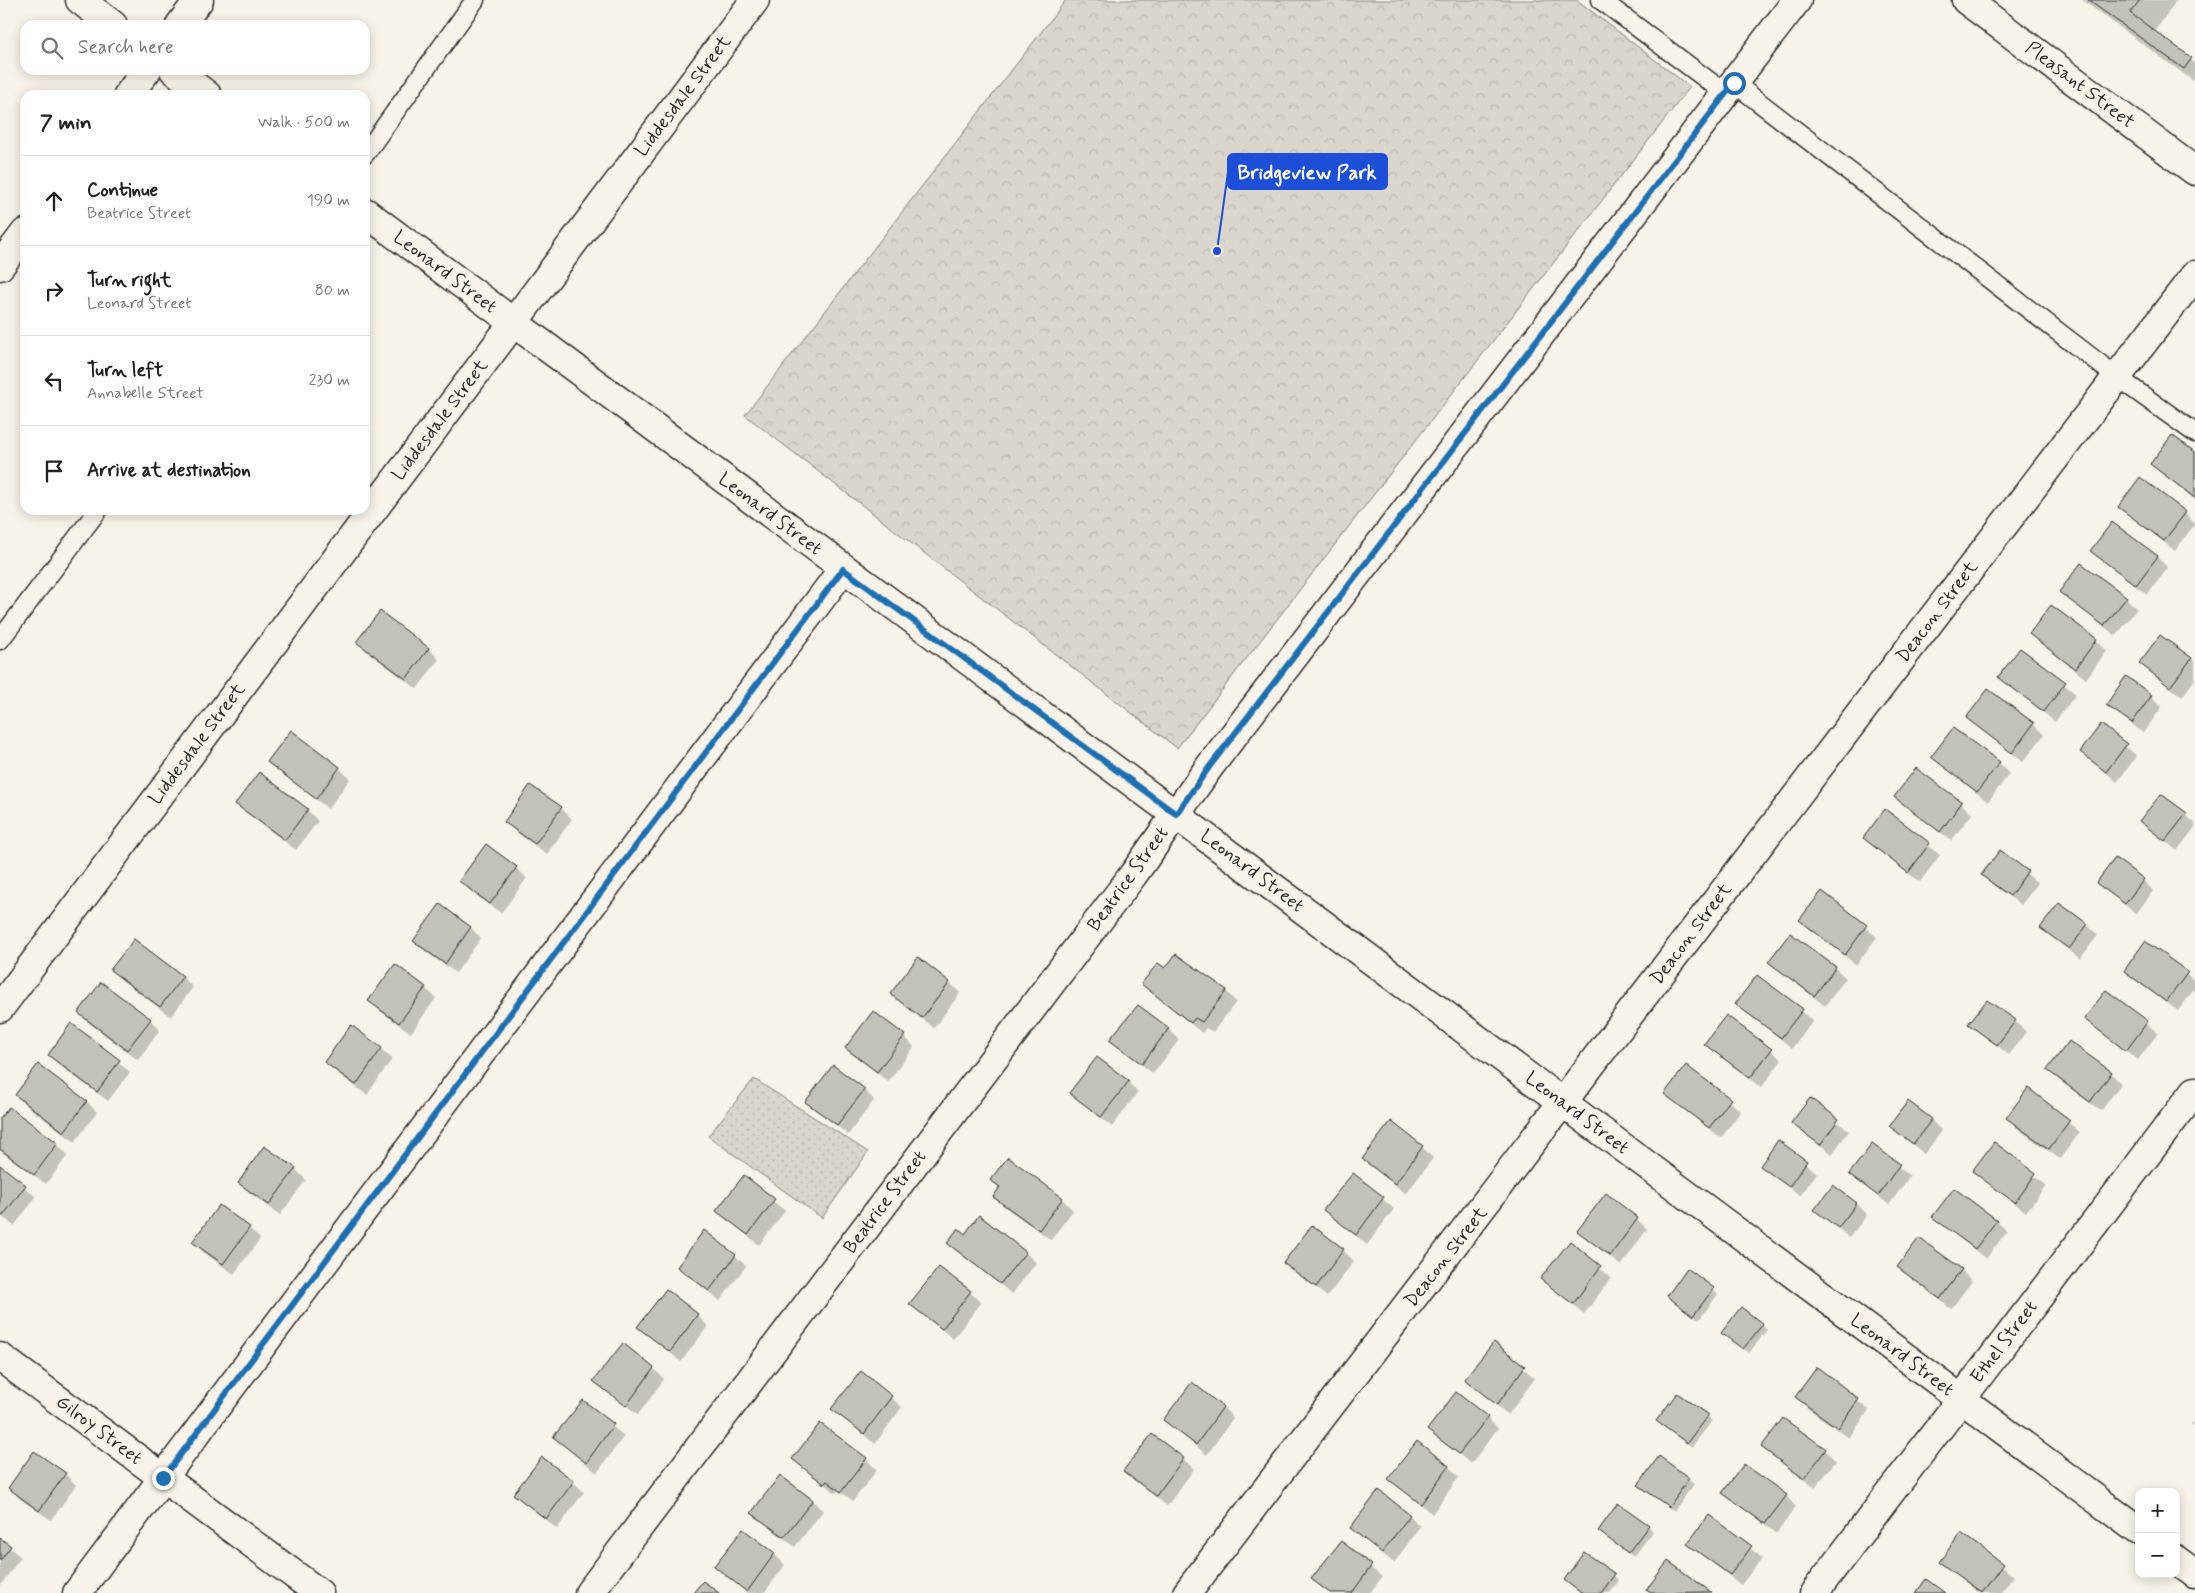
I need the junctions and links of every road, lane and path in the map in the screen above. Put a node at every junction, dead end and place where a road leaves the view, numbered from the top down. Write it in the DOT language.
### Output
graph roads {
  1 [pos="80,0"];
  2 [pos="199,0"];
  3 [pos="475,0"];
  4 [pos="755,0"];
  5 [pos="1601,0"];
  6 [pos="1797,0"];
  7 [pos="1966,0"];
  8 [pos="106,20"];
  9 [pos="184,20"];
  10 [pos="143,75"];
  11 [pos="181,75"];
  12 [pos="1729,88"];
  13 [pos="132,90"];
  14 [pos="200,90"];
  15 [pos="370,147"];
  16 [pos="2195,171"];
  17 [pos="370,216"];
  18 [pos="20,240"];
  19 [pos="0,266"];
  20 [pos="2195,275"];
  21 [pos="513,322"];
  22 [pos="2117,377"];
  23 [pos="2195,433"];
  24 [pos="370,513"];
  25 [pos="94,515"];
  26 [pos="369,515"];
  27 [pos="843,569"];
  28 [pos="0,640"];
  29 [pos="1176,814"];
  30 [pos="0,1008"];
  31 [pos="2195,1091"];
  32 [pos="1562,1102"];
  33 [pos="0,1356"];
  34 [pos="1960,1399"];
  35 [pos="163,1478"];
  36 [pos="2135,1529"];
  37 [pos="2180,1562"];
  38 [pos="2195,1573"];
  39 [pos="77,1593"];
  40 [pos="318,1593"];
  41 [pos="589,1593"];
  42 [pos="1187,1593"];
  43 [pos="1814,1593"];
  1 -- 8 [label="street"];
  2 -- 9 [label="street"];
  3 -- 15 [label="lane"];
  4 -- 21 [label="street, Liddesdale Street"];
  5 -- 12 [label="lane"];
  6 -- 12 [label="street, Beatrice Street"];
  7 -- 16 [label="street, Pleasant Street"];
  10 -- 13 [label="street"];
  11 -- 14 [label="street"];
  12 -- 22 [label="lane"];
  12 -- 29 [label="street, Beatrice Street"];
  17 -- 21 [label="street, Leonard Street"];
  18 -- 19 [label="street"];
  20 -- 22 [label="street, Deacon Street"];
  21 -- 24 [label="street, Liddesdale Street"];
  21 -- 27 [label="street, Leonard Street"];
  22 -- 23 [label="lane"];
  22 -- 32 [label="street, Deacon Street"];
  25 -- 28 [label="lane"];
  26 -- 30 [label="street, Liddesdale Street"];
  27 -- 29 [label="street, Leonard Street"];
  27 -- 35 [label="street"];
  29 -- 32 [label="street, Leonard Street"];
  29 -- 41 [label="street, Beatrice Street"];
  31 -- 34 [label="street, Ethel Street"];
  32 -- 34 [label="street, Leonard Street"];
  32 -- 42 [label="street, Deacon Street"];
  33 -- 35 [label="street, Gilroy Street"];
  34 -- 36 [label="street, Leonard Street"];
  34 -- 43 [label="street, Ethel Street"];
  35 -- 39 [label="street"];
  35 -- 40 [label="street, Gilroy Street"];
  37 -- 38 [label="street"];
}
